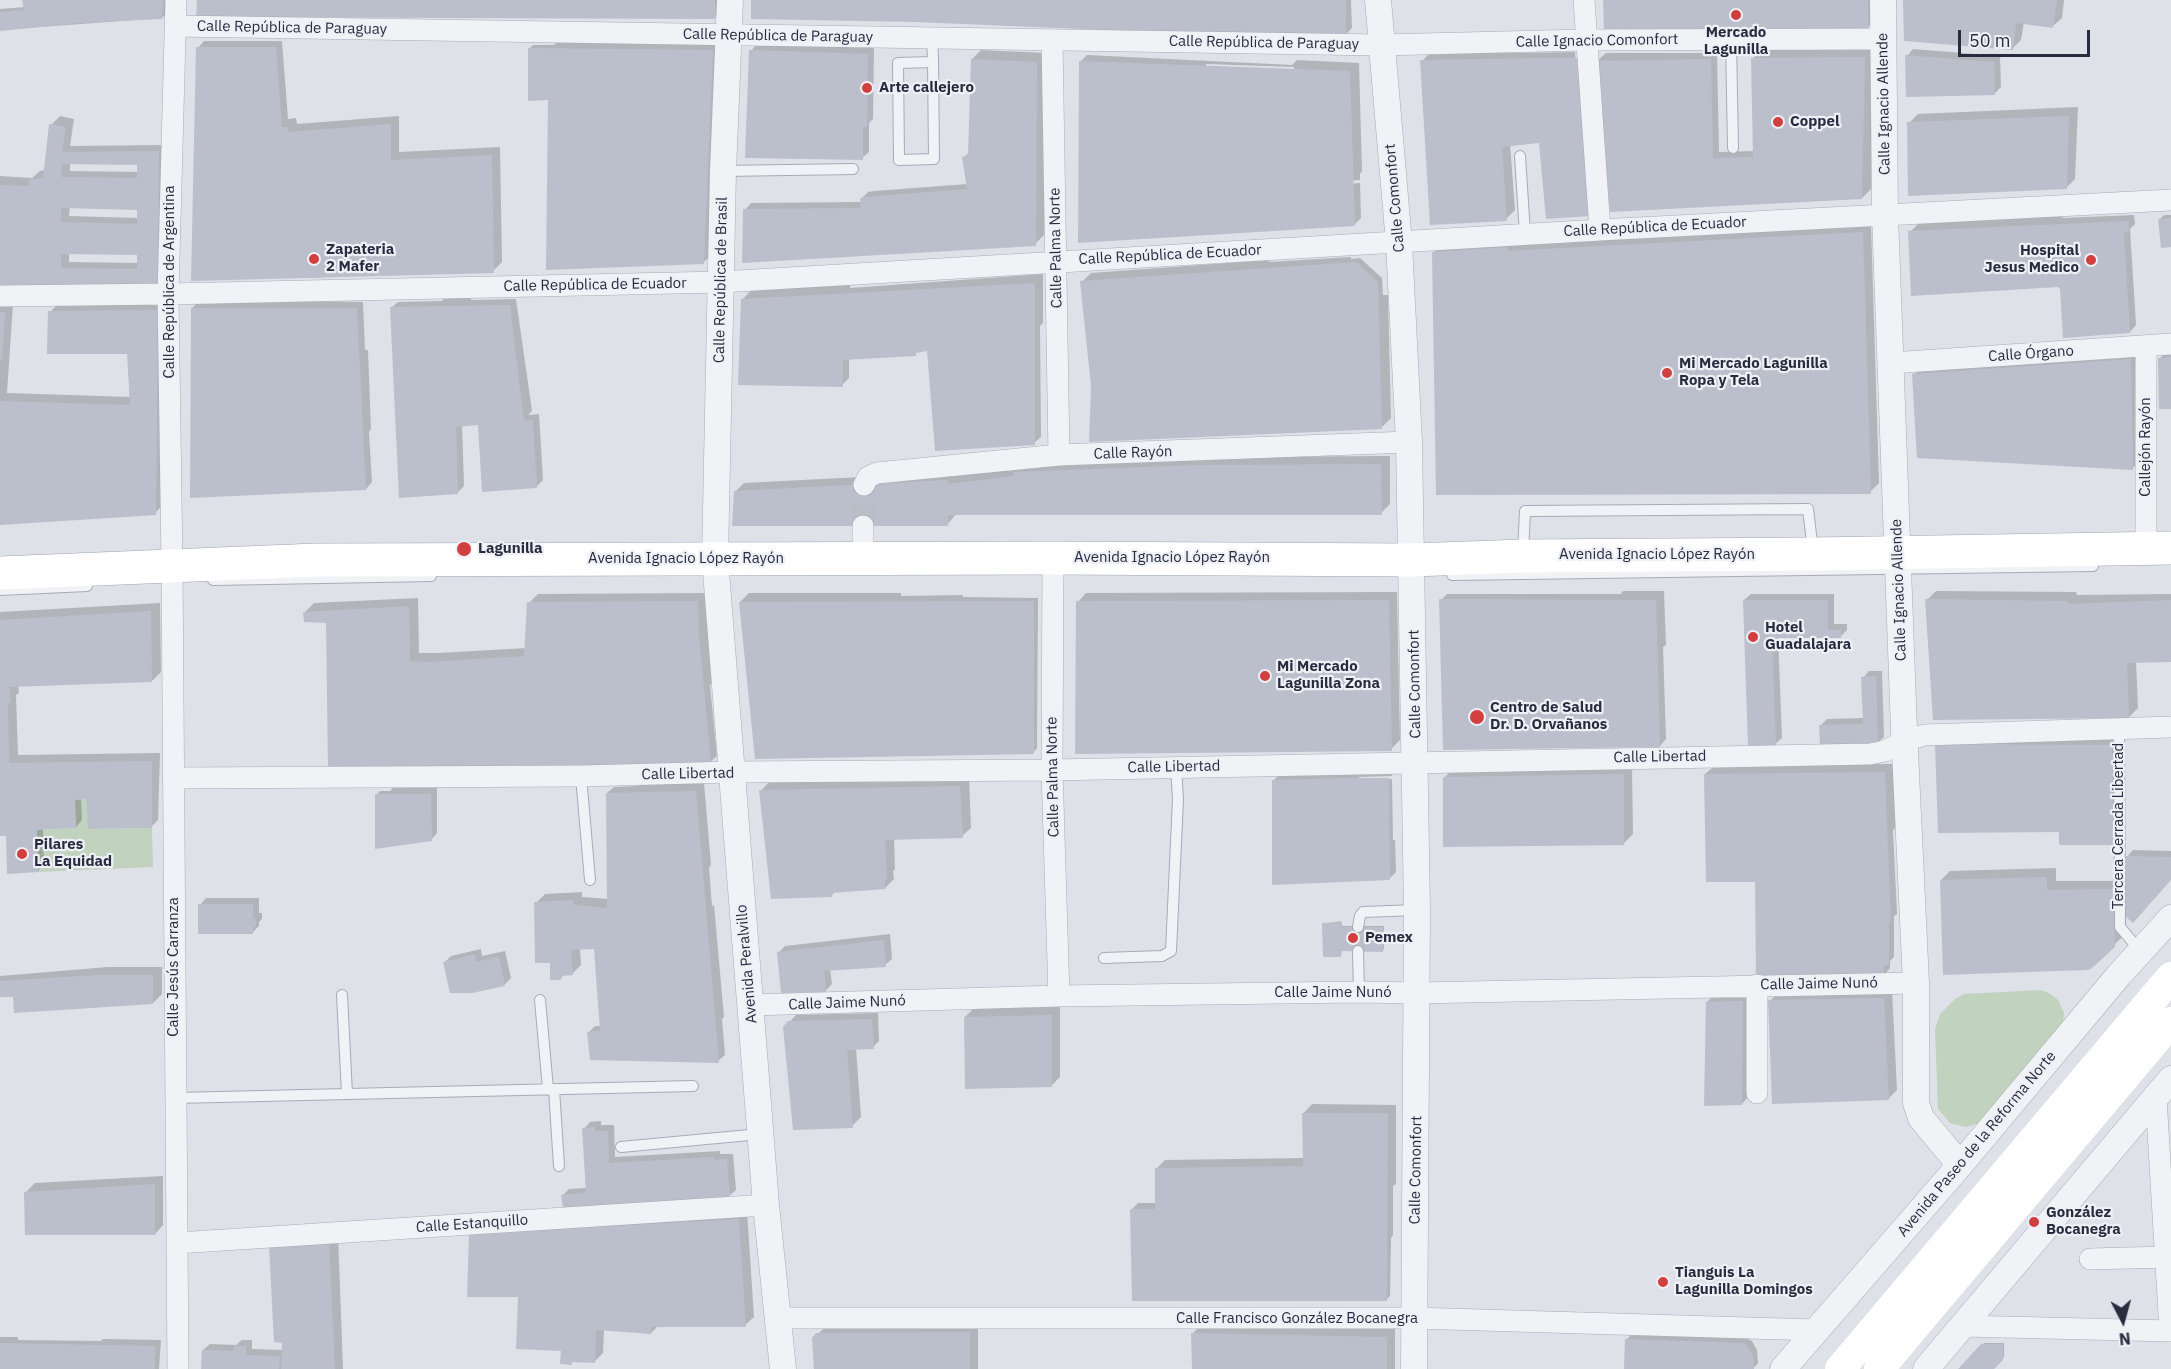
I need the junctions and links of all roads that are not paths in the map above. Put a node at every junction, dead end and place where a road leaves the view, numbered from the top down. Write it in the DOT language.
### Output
graph roads {
  1 [pos="176,0"];
  2 [pos="730,0"];
  3 [pos="1378,0"];
  4 [pos="1584,0"];
  5 [pos="1883,0"];
  6 [pos="175,26"];
  7 [pos="729,35"];
  8 [pos="932,38"];
  9 [pos="1731,39"];
  10 [pos="1884,39"];
  11 [pos="1052,40"];
  12 [pos="1586,40"];
  13 [pos="1381,45"];
  14 [pos="933,62"];
  15 [pos="1733,148"];
  16 [pos="1520,156"];
  17 [pos="853,170"];
  18 [pos="723,171"];
  19 [pos="2171,200"];
  20 [pos="1885,215"];
  21 [pos="1600,230"];
  22 [pos="1525,234"];
  23 [pos="1399,243"];
  24 [pos="1057,261"];
  25 [pos="721,282"];
  26 [pos="168,294"];
  27 [pos="0,296"];
  28 [pos="2171,344"];
  29 [pos="2146,346"];
  30 [pos="1891,363"];
  31 [pos="1409,442"];
  32 [pos="1059,455"];
  33 [pos="864,485"];
  34 [pos="2159,548"];
  35 [pos="1813,554"];
  36 [pos="1523,556"];
  37 [pos="1898,561"];
  38 [pos="2100,566"];
  39 [pos="716,570"];
  40 [pos="1053,570"];
  41 [pos="1417,572"];
  42 [pos="0,573"];
  43 [pos="447,576"];
  44 [pos="177,578"];
  45 [pos="103,585"];
  46 [pos="0,590"];
  47 [pos="2171,727"];
  48 [pos="2118,728"];
  49 [pos="1905,741"];
  50 [pos="1416,761"];
  51 [pos="1176,767"];
  52 [pos="1052,770"];
  53 [pos="732,772"];
  54 [pos="581,776"];
  55 [pos="173,778"];
  56 [pos="590,880"];
  57 [pos="1417,910"];
  58 [pos="2171,918"];
  59 [pos="1358,927"];
  60 [pos="1358,951"];
  61 [pos="2141,952"];
  62 [pos="1104,958"];
  63 [pos="2171,977"];
  64 [pos="1916,983"];
  65 [pos="1757,985"];
  66 [pos="1359,992"];
  67 [pos="1418,993"];
  68 [pos="342,995"];
  69 [pos="1059,996"];
  70 [pos="540,1000"];
  71 [pos="751,1005"];
  72 [pos="2171,1022"];
  73 [pos="693,1086"];
  74 [pos="2163,1088"];
  75 [pos="551,1089"];
  76 [pos="1757,1093"];
  77 [pos="347,1094"];
  78 [pos="175,1098"];
  79 [pos="761,1134"];
  80 [pos="621,1146"];
  81 [pos="1960,1165"];
  82 [pos="559,1166"];
  83 [pos="766,1205"];
  84 [pos="177,1243"];
  85 [pos="2166,1257"];
  86 [pos="2090,1259"];
  87 [pos="778,1318"];
  88 [pos="1414,1318"];
  89 [pos="1961,1326"];
  90 [pos="1816,1330"];
  91 [pos="2170,1331"];
  92 [pos="1929,1368"];
  93 [pos="178,1369"];
  94 [pos="783,1369"];
  95 [pos="1414,1369"];
  96 [pos="1784,1369"];
  97 [pos="1840,1369"];
  98 [pos="1879,1369"];
  1 -- 6 [label="street, Calle República de Argentina"];
  2 -- 7 [label="street, Calle República de Brasil"];
  3 -- 13 [label="street, Calle Comonfort"];
  4 -- 12 [label="street"];
  5 -- 10 [label="street, Calle Ignacio Allende"];
  6 -- 7 [label="street, Calle República de Paraguay"];
  6 -- 26 [label="street, Calle República de Argentina"];
  7 -- 8 [label="street, Calle República de Paraguay"];
  7 -- 18 [label="street, Calle República de Brasil"];
  8 -- 11 [label="street, Calle República de Paraguay"];
  8 -- 14 [label="lane"];
  9 -- 10 [label="street, Calle Ignacio Comonfort"];
  9 -- 12 [label="street, Calle Ignacio Comonfort"];
  9 -- 15 [label="lane"];
  10 -- 20 [label="street, Calle Ignacio Allende"];
  11 -- 13 [label="street, Calle República de Paraguay"];
  11 -- 24 [label="street, Calle Palma Norte"];
  12 -- 13 [label="street, Calle Ignacio Comonfort"];
  12 -- 21 [label="street"];
  13 -- 23 [label="street, Calle Comonfort"];
  14 -- 14 [label="lane"];
  16 -- 22 [label="lane"];
  17 -- 18 [label="lane"];
  18 -- 25 [label="street, Calle República de Brasil"];
  19 -- 20 [label="street, Calle República de Ecuador"];
  20 -- 21 [label="street, Calle República de Ecuador"];
  20 -- 30 [label="street, Calle Ignacio Allende"];
  21 -- 22 [label="street, Calle República de Ecuador"];
  22 -- 23 [label="street, Calle República de Ecuador"];
  23 -- 24 [label="street, Calle República de Ecuador"];
  23 -- 31 [label="street, Calle Comonfort"];
  24 -- 25 [label="street, Calle República de Ecuador"];
  24 -- 32 [label="street, Calle Palma Norte"];
  25 -- 26 [label="street, Calle República de Ecuador"];
  25 -- 39 [label="street, Calle República de Brasil"];
  26 -- 27 [label="street, Calle República de Ecuador"];
  26 -- 44 [label="street, Calle República de Argentina"];
  28 -- 29 [label="street, Calle Órgano"];
  29 -- 30 [label="street, Calle Órgano"];
  29 -- 34 [label="street, Callejón Rayón"];
  30 -- 37 [label="street, Calle Ignacio Allende"];
  31 -- 32 [label="street, Calle Rayón"];
  31 -- 41 [label="street, Calle Comonfort"];
  32 -- 33 [label="street, Calle Rayón"];
  34 -- 37 [label="main road, Avenida Ignacio López Rayón"];
  35 -- 36 [label="main road, Avenida Ignacio López Rayón"];
  35 -- 36 [label="lane"];
  35 -- 37 [label="main road, Avenida Ignacio López Rayón"];
  36 -- 41 [label="main road, Avenida Ignacio López Rayón"];
  37 -- 38 [label="lane"];
  37 -- 41 [label="lane"];
  37 -- 49 [label="street, Calle Ignacio Allende"];
  39 -- 40 [label="main road, Avenida Ignacio López Rayón"];
  39 -- 44 [label="main road, Avenida Ignacio López Rayón"];
  39 -- 53 [label="street, Avenida Peralvillo"];
  40 -- 41 [label="main road, Avenida Ignacio López Rayón"];
  40 -- 52 [label="street, Calle Palma Norte"];
  41 -- 50 [label="street, Calle Comonfort"];
  42 -- 44 [label="main road, Avenida Ignacio López Rayón"];
  43 -- 44 [label="lane"];
  44 -- 55 [label="street, Calle Jesús Carranza"];
  45 -- 46 [label="lane"];
  47 -- 48 [label="street, Calle Libertad"];
  48 -- 49 [label="street, Calle Libertad"];
  48 -- 61 [label="lane, Tercera Cerrada Libertad"];
  49 -- 50 [label="street, Calle Libertad"];
  49 -- 64 [label="street, Calle Ignacio Allende"];
  50 -- 51 [label="street, Calle Libertad"];
  50 -- 57 [label="street, Calle Comonfort"];
  51 -- 52 [label="street, Calle Libertad"];
  51 -- 62 [label="lane"];
  52 -- 53 [label="street, Calle Libertad"];
  52 -- 69 [label="street, Calle Palma Norte"];
  53 -- 54 [label="street, Calle Libertad"];
  53 -- 71 [label="street, Avenida Peralvillo"];
  54 -- 55 [label="street, Calle Libertad"];
  54 -- 56 [label="lane"];
  55 -- 78 [label="street, Calle Jesús Carranza"];
  57 -- 59 [label="lane"];
  57 -- 67 [label="street, Calle Comonfort"];
  58 -- 61 [label="street, Avenida Paseo de la Reforma Norte"];
  60 -- 66 [label="lane"];
  61 -- 81 [label="street, Avenida Paseo de la Reforma Norte"];
  63 -- 97 [label="main road"];
  64 -- 65 [label="street, Calle Jaime Nunó"];
  64 -- 81 [label="street, Calle Ignacio Allende"];
  65 -- 67 [label="street, Calle Jaime Nunó"];
  65 -- 76 [label="street"];
  66 -- 67 [label="street, Calle Jaime Nunó"];
  66 -- 69 [label="street, Calle Jaime Nunó"];
  67 -- 88 [label="street, Calle Comonfort"];
  68 -- 77 [label="lane"];
  69 -- 71 [label="street, Calle Jaime Nunó"];
  70 -- 75 [label="lane"];
  71 -- 79 [label="street, Avenida Peralvillo"];
  72 -- 98 [label="main road"];
  73 -- 75 [label="lane"];
  74 -- 85 [label="street"];
  74 -- 89 [label="street"];
  75 -- 77 [label="lane"];
  75 -- 82 [label="lane"];
  77 -- 78 [label="lane"];
  78 -- 84 [label="street, Calle Jesús Carranza"];
  79 -- 80 [label="lane"];
  79 -- 83 [label="street, Avenida Peralvillo"];
  81 -- 90 [label="street, Avenida Paseo de la Reforma Norte"];
  83 -- 84 [label="street, Calle Estanquillo"];
  83 -- 87 [label="street, Avenida Peralvillo"];
  84 -- 93 [label="street, Calle Jesús Carranza"];
  85 -- 86 [label="street"];
  85 -- 91 [label="street"];
  87 -- 88 [label="street, Calle Francisco González Bocanegra"];
  87 -- 94 [label="street, Avenida Peralvillo"];
  88 -- 90 [label="street, Calle Francisco González Bocanegra"];
  88 -- 95 [label="street, Calle Comonfort"];
  89 -- 91 [label="street"];
  89 -- 92 [label="street"];
  90 -- 96 [label="street, Avenida Paseo de la Reforma Norte"];
}
